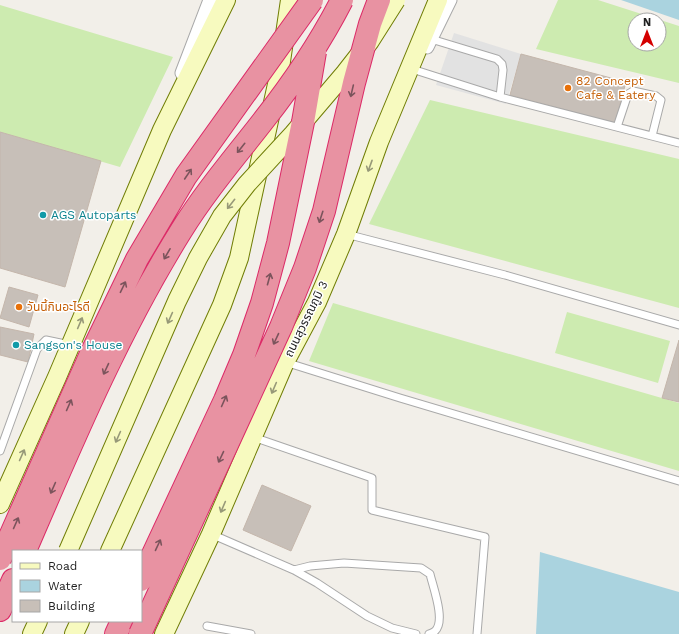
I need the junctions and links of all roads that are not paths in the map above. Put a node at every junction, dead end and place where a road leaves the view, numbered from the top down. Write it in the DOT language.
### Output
graph roads {
  1 [pos="209,0"];
  2 [pos="226,0"];
  3 [pos="290,0"];
  4 [pos="312,0"];
  5 [pos="324,0"];
  6 [pos="342,0"];
  7 [pos="378,0"];
  8 [pos="396,0"];
  9 [pos="438,0"];
  10 [pos="450,0"];
  11 [pos="431,38"];
  12 [pos="415,70"];
  13 [pos="500,97"];
  14 [pos="617,127"];
  15 [pos="162,130"];
  16 [pos="652,136"];
  17 [pos="379,142"];
  18 [pos="679,143"];
  19 [pos="346,234"];
  20 [pos="679,325"];
  21 [pos="70,345"];
  22 [pos="285,362"];
  23 [pos="253,437"];
  24 [pos="0,451"];
  25 [pos="679,481"];
  26 [pos="0,504"];
  27 [pos="211,534"];
  28 [pos="25,550"];
  29 [pos="68,550"];
  30 [pos="110,550"];
  31 [pos="0,559"];
  32 [pos="294,570"];
  33 [pos="142,578"];
  34 [pos="12,582"];
  35 [pos="0,610"];
  36 [pos="38,622"];
  37 [pos="80,622"];
  38 [pos="122,622"];
  39 [pos="207,626"];
  40 [pos="32,634"];
  41 [pos="74,634"];
  42 [pos="116,634"];
  43 [pos="140,634"];
  44 [pos="164,634"];
  45 [pos="251,634"];
  46 [pos="416,634"];
  47 [pos="429,634"];
  48 [pos="477,634"];
  1 -- 15 [label="street"];
  2 -- 15 [label="main road"];
  3 -- 30 [label="main road"];
  31 -- 4 [label="highway, one-way, bridge"];
  33 -- 5 [label="highway, one-way, bridge"];
  6 -- 28 [label="highway, one-way, bridge"];
  7 -- 43 [label="highway, one-way, bridge"];
  8 -- 29 [label="main road, one-way, bridge"];
  9 -- 17 [label="main road, ถนนสุวรรณภูมิ 3"];
  10 -- 11 [label="street"];
  11 -- 12 [label="street"];
  11 -- 13 [label="lane"];
  12 -- 13 [label="lane"];
  12 -- 17 [label="street"];
  13 -- 14 [label="lane"];
  14 -- 16 [label="lane"];
  14 -- 16 [label="lane"];
  21 -- 15 [label="main road, one-way"];
  16 -- 18 [label="lane"];
  17 -- 19 [label="main road, ถนนสุวรรณภูมิ 3, one-way"];
  19 -- 20 [label="lane"];
  19 -- 22 [label="main road, ถนนสุวรรณภูมิ 3"];
  21 -- 24 [label="lane"];
  26 -- 21 [label="main road, one-way"];
  22 -- 23 [label="main road, ถนนสุวรรณภูมิ 3, one-way"];
  22 -- 25 [label="lane"];
  23 -- 27 [label="main road, ถนนสุวรรณภูมิ 3, one-way"];
  23 -- 48 [label="lane"];
  27 -- 32 [label="lane"];
  27 -- 44 [label="main road, ถนนสุวรรณภูมิ 3"];
  32 -- 46 [label="lane"];
  32 -- 47 [label="lane"];
  34 -- 35 [label="highway"];
  36 -- 40 [label="main road"];
  37 -- 41 [label="main road"];
  38 -- 42 [label="highway"];
  39 -- 45 [label="lane"];
}
